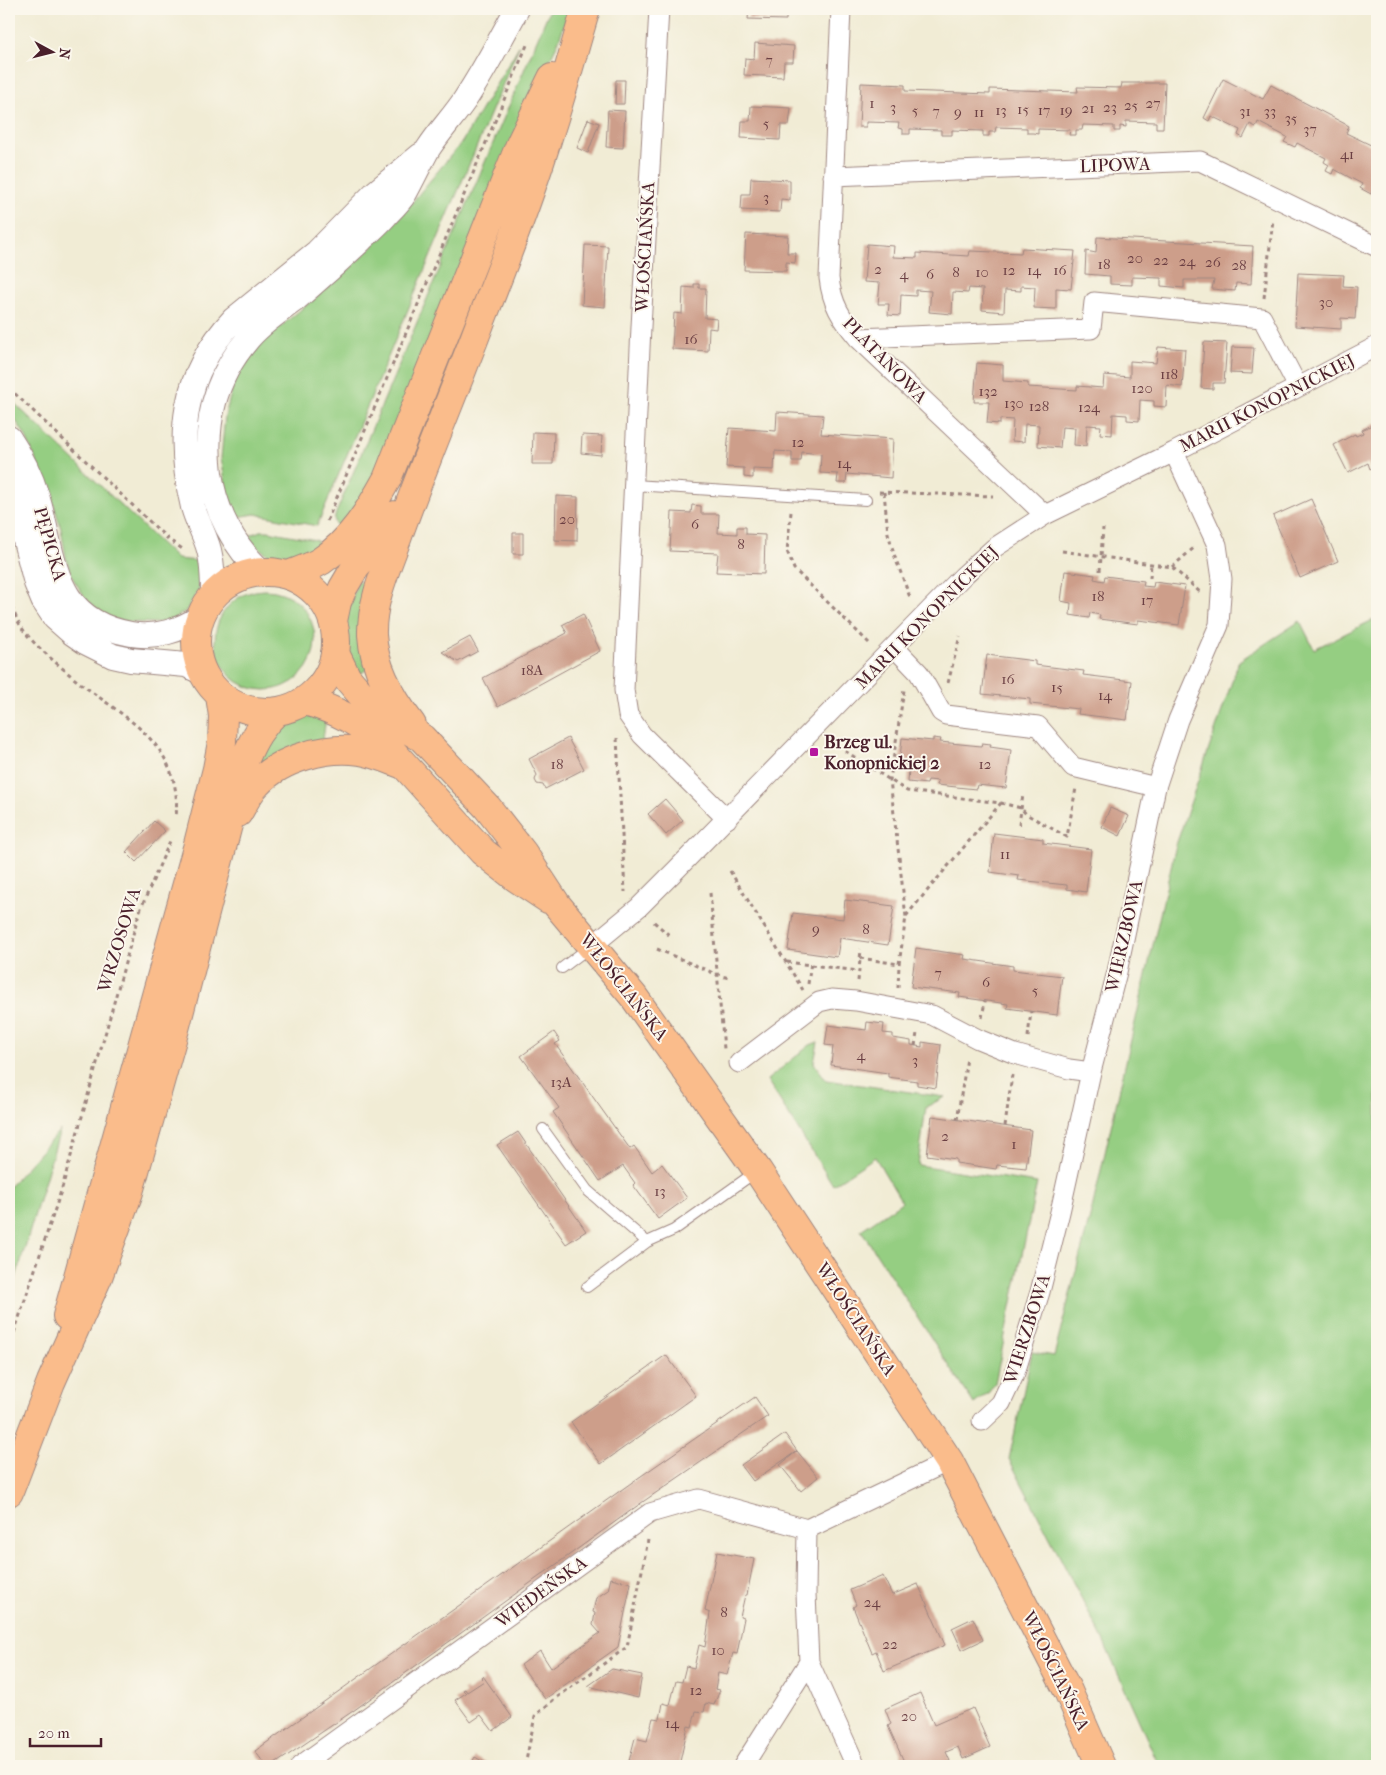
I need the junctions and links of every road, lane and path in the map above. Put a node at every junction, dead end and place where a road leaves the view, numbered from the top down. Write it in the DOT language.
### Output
graph roads {
  1 [pos="517,9"];
  2 [pos="586,9"];
  3 [pos="659,9"];
  4 [pos="840,9"];
  5 [pos="528,42"];
  6 [pos="428,149"];
  7 [pos="833,176"];
  8 [pos="1275,198"];
  9 [pos="1377,247"];
  10 [pos="1262,318"];
  11 [pos="858,338"];
  12 [pos="1377,346"];
  13 [pos="1298,387"];
  14 [pos="9,388"];
  15 [pos="9,438"];
  16 [pos="1174,452"];
  17 [pos="422,467"];
  18 [pos="9,479"];
  19 [pos="634,485"];
  20 [pos="884,492"];
  21 [pos="792,496"];
  22 [pos="1000,496"];
  23 [pos="866,500"];
  24 [pos="1045,515"];
  25 [pos="324,526"];
  26 [pos="1103,528"];
  27 [pos="1199,543"];
  28 [pos="191,549"];
  29 [pos="1062,552"];
  30 [pos="1102,557"];
  31 [pos="1151,564"];
  32 [pos="1172,567"];
  33 [pos="1100,571"];
  34 [pos="262,572"];
  35 [pos="288,575"];
  36 [pos="1150,578"];
  37 [pos="1207,598"];
  38 [pos="9,599"];
  39 [pos="914,606"];
  40 [pos="206,607"];
  41 [pos="333,622"];
  42 [pos="960,636"];
  43 [pos="874,648"];
  44 [pos="895,648"];
  45 [pos="335,653"];
  46 [pos="202,673"];
  47 [pos="904,689"];
  48 [pos="220,696"];
  49 [pos="305,701"];
  50 [pos="276,712"];
  51 [pos="941,712"];
  52 [pos="628,715"];
  53 [pos="422,738"];
  54 [pos="845,751"];
  55 [pos="402,764"];
  56 [pos="1080,769"];
  57 [pos="890,780"];
  58 [pos="1156,787"];
  59 [pos="1023,794"];
  60 [pos="1001,803"];
  61 [pos="1021,808"];
  62 [pos="727,819"];
  63 [pos="1019,825"];
  64 [pos="175,826"];
  65 [pos="228,829"];
  66 [pos="173,833"];
  67 [pos="730,871"];
  68 [pos="625,892"];
  69 [pos="710,893"];
  70 [pos="557,905"];
  71 [pos="648,916"];
  72 [pos="906,917"];
  73 [pos="669,935"];
  74 [pos="593,945"];
  75 [pos="658,949"];
  76 [pos="861,949"];
  77 [pos="860,958"];
  78 [pos="787,962"];
  79 [pos="810,964"];
  80 [pos="899,964"];
  81 [pos="562,968"];
  82 [pos="858,971"];
  83 [pos="718,975"];
  84 [pos="729,978"];
  85 [pos="813,999"];
  86 [pos="856,1001"];
  87 [pos="897,1009"];
  88 [pos="971,1035"];
  89 [pos="1015,1054"];
  90 [pos="732,1059"];
  91 [pos="1091,1072"];
  92 [pos="957,1120"];
  93 [pos="1005,1126"];
  94 [pos="543,1129"];
  95 [pos="758,1171"];
  96 [pos="647,1242"];
  97 [pos="587,1287"];
  98 [pos="9,1348"];
  99 [pos="51,1382"];
  100 [pos="982,1421"];
  101 [pos="949,1461"];
  102 [pos="9,1492"];
  103 [pos="654,1512"];
  104 [pos="807,1529"];
  105 [pos="809,1662"];
  106 [pos="300,1766"];
  107 [pos="525,1766"];
  108 [pos="744,1766"];
  109 [pos="856,1766"];
  110 [pos="1102,1766"];
  1 -- 6 [label="street"];
  2 -- 17 [label="main road"];
  2 -- 35 [label="main road"];
  3 -- 19 [label="street, WŁOŚCIAŃSKA"];
  4 -- 7 [label="street, PLATANOWA"];
  5 -- 25 [label="path"];
  6 -- 34 [label="street"];
  6 -- 40 [label="street"];
  7 -- 8 [label="street, LIPOWA"];
  7 -- 11 [label="street, PLATANOWA"];
  8 -- 9 [label="street, LIPOWA"];
  8 -- 10 [label="path"];
  10 -- 11 [label="street"];
  10 -- 13 [label="street"];
  11 -- 24 [label="street, PLATANOWA"];
  12 -- 13 [label="street, MARII KONOPNICKIEJ"];
  13 -- 16 [label="street, MARII KONOPNICKIEJ"];
  14 -- 28 [label="path"];
  15 -- 40 [label="street, PĘPICKA"];
  16 -- 24 [label="street, MARII KONOPNICKIEJ"];
  16 -- 58 [label="street, WIERZBOWA"];
  17 -- 41 [label="main road"];
  17 -- 53 [label="main road"];
  18 -- 46 [label="street, PĘPICKA"];
  19 -- 21 [label="lane"];
  19 -- 52 [label="street, WŁOŚCIAŃSKA"];
  20 -- 22 [label="path"];
  20 -- 23 [label="path"];
  20 -- 39 [label="path"];
  21 -- 23 [label="lane"];
  21 -- 43 [label="path"];
  24 -- 44 [label="street, MARII KONOPNICKIEJ"];
  26 -- 30 [label="path"];
  27 -- 32 [label="path"];
  29 -- 30 [label="path"];
  30 -- 31 [label="path"];
  30 -- 33 [label="path"];
  31 -- 32 [label="path"];
  31 -- 36 [label="path"];
  32 -- 37 [label="path"];
  34 -- 35 [label="main road"];
  34 -- 40 [label="main road"];
  35 -- 41 [label="main road"];
  38 -- 64 [label="path"];
  40 -- 46 [label="main road"];
  41 -- 45 [label="main road"];
  42 -- 51 [label="path"];
  44 -- 51 [label="street"];
  44 -- 62 [label="street, MARII KONOPNICKIEJ"];
  45 -- 49 [label="main road"];
  45 -- 53 [label="main road, WŁOŚCIAŃSKA"];
  46 -- 48 [label="main road"];
  47 -- 57 [label="path"];
  48 -- 50 [label="main road"];
  48 -- 99 [label="main road"];
  49 -- 50 [label="main road"];
  49 -- 55 [label="main road, WŁOŚCIAŃSKA"];
  50 -- 65 [label="main road"];
  51 -- 56 [label="street"];
  52 -- 62 [label="street, WŁOŚCIAŃSKA"];
  52 -- 68 [label="path"];
  53 -- 70 [label="main road, WŁOŚCIAŃSKA"];
  54 -- 57 [label="path"];
  55 -- 65 [label="main road"];
  55 -- 70 [label="main road, WŁOŚCIAŃSKA"];
  56 -- 58 [label="street"];
  56 -- 61 [label="path"];
  57 -- 60 [label="path"];
  57 -- 72 [label="path"];
  58 -- 91 [label="street, WIERZBOWA"];
  59 -- 61 [label="path"];
  60 -- 61 [label="path"];
  60 -- 72 [label="path"];
  61 -- 63 [label="path"];
  62 -- 74 [label="street, MARII KONOPNICKIEJ"];
  65 -- 99 [label="main road"];
  66 -- 98 [label="path, WRZOSOWA"];
  67 -- 78 [label="path"];
  69 -- 83 [label="path"];
  70 -- 74 [label="main road, WŁOŚCIAŃSKA"];
  71 -- 73 [label="path"];
  72 -- 80 [label="path"];
  74 -- 81 [label="lane"];
  74 -- 95 [label="main road, WŁOŚCIAŃSKA"];
  75 -- 83 [label="path"];
  76 -- 77 [label="path"];
  77 -- 80 [label="path"];
  77 -- 82 [label="path"];
  78 -- 79 [label="path"];
  78 -- 85 [label="path"];
  79 -- 82 [label="path"];
  79 -- 85 [label="path"];
  80 -- 87 [label="path"];
  82 -- 86 [label="path"];
  83 -- 84 [label="path"];
  83 -- 90 [label="path"];
  85 -- 86 [label="street"];
  85 -- 90 [label="street"];
  86 -- 87 [label="street"];
  87 -- 88 [label="street"];
  88 -- 89 [label="street"];
  88 -- 92 [label="path"];
  89 -- 91 [label="street"];
  89 -- 93 [label="path"];
  91 -- 100 [label="street, WIERZBOWA"];
  94 -- 96 [label="lane"];
  95 -- 96 [label="lane"];
  95 -- 101 [label="main road, WŁOŚCIAŃSKA"];
  96 -- 97 [label="lane"];
  99 -- 102 [label="main road"];
  101 -- 104 [label="street"];
  101 -- 110 [label="main road, WŁOŚCIAŃSKA"];
  103 -- 104 [label="street, WIEDEŃSKA"];
  103 -- 106 [label="street, WIEDEŃSKA"];
  103 -- 107 [label="path"];
  104 -- 105 [label="street"];
  105 -- 108 [label="street"];
  105 -- 109 [label="street"];
}
